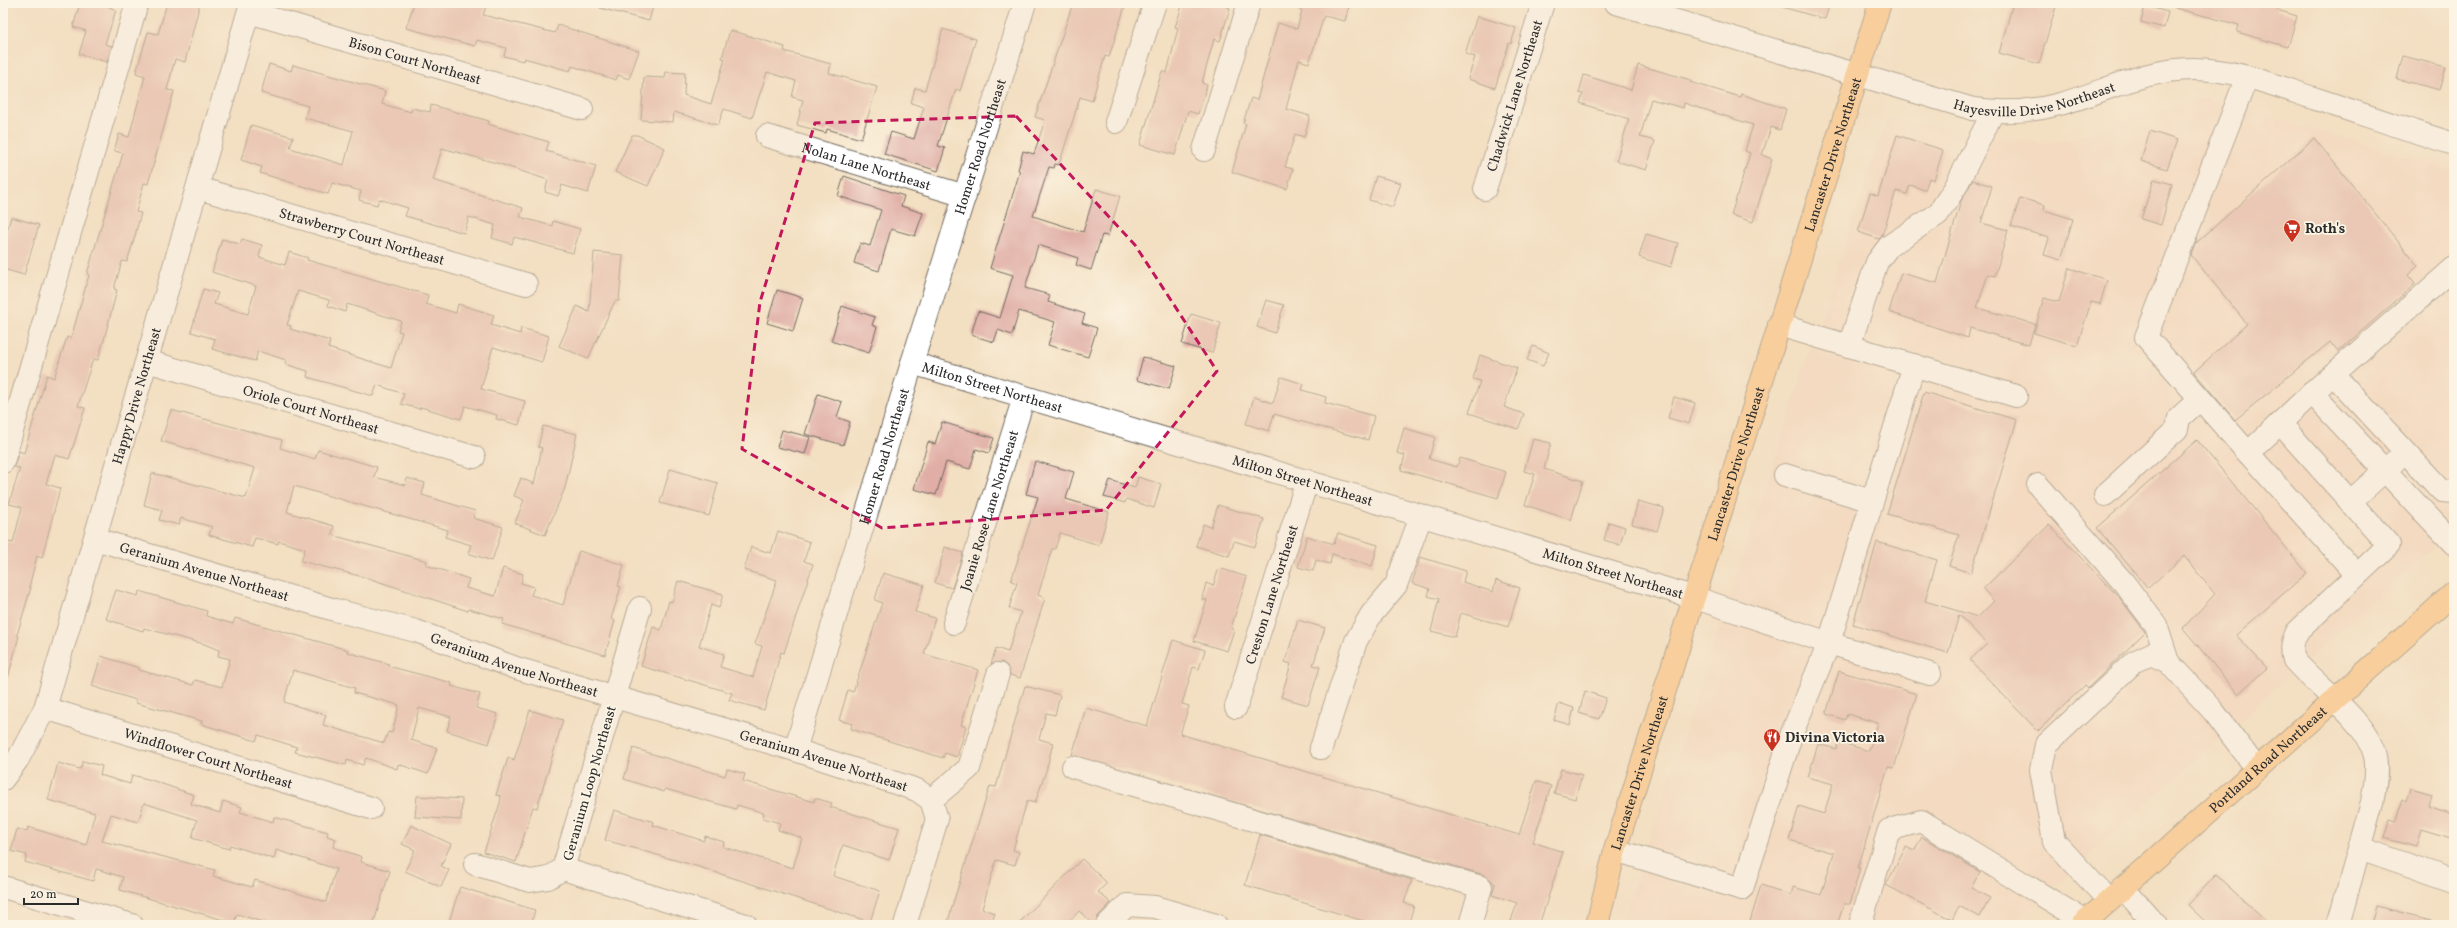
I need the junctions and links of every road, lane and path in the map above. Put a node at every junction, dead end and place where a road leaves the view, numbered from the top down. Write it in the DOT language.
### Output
graph roads {
  1 [pos="137,3"];
  2 [pos="1025,3"];
  3 [pos="1155,3"];
  4 [pos="1249,3"];
  5 [pos="1543,3"];
  6 [pos="1616,3"];
  7 [pos="1880,3"];
  8 [pos="250,8"];
  9 [pos="1858,76"];
  10 [pos="2247,77"];
  11 [pos="582,109"];
  12 [pos="1993,112"];
  13 [pos="1116,122"];
  14 [pos="767,136"];
  15 [pos="2454,144"];
  16 [pos="1204,150"];
  17 [pos="198,188"];
  18 [pos="1485,189"];
  19 [pos="965,196"];
  20 [pos="2454,268"];
  21 [pos="526,284"];
  22 [pos="1779,325"];
  23 [pos="1849,346"];
  24 [pos="147,361"];
  25 [pos="912,363"];
  26 [pos="1914,365"];
  27 [pos="2333,374"];
  28 [pos="2312,393"];
  29 [pos="2016,396"];
  30 [pos="1024,397"];
  31 [pos="2200,399"];
  32 [pos="2280,423"];
  33 [pos="2405,452"];
  34 [pos="2248,454"];
  35 [pos="474,458"];
  36 [pos="3,462"];
  37 [pos="2385,470"];
  38 [pos="1785,475"];
  39 [pos="1307,481"];
  40 [pos="2038,485"];
  41 [pos="2454,492"];
  42 [pos="2105,496"];
  43 [pos="1872,501"];
  44 [pos="2350,502"];
  45 [pos="1421,516"];
  46 [pos="95,538"];
  47 [pos="2454,544"];
  48 [pos="2357,575"];
  49 [pos="2454,593"];
  50 [pos="1693,597"];
  51 [pos="640,608"];
  52 [pos="954,623"];
  53 [pos="1829,643"];
  54 [pos="2168,662"];
  55 [pos="998,674"];
  56 [pos="1930,674"];
  57 [pos="614,697"];
  58 [pos="2334,701"];
  59 [pos="1236,707"];
  60 [pos="45,708"];
  61 [pos="1321,748"];
  62 [pos="795,750"];
  63 [pos="1073,767"];
  64 [pos="2257,769"];
  65 [pos="3,779"];
  66 [pos="931,800"];
  67 [pos="371,808"];
  68 [pos="2360,848"];
  69 [pos="1616,850"];
  70 [pos="475,864"];
  71 [pos="563,869"];
  72 [pos="2454,880"];
  73 [pos="3,888"];
  74 [pos="2116,894"];
  75 [pos="2084,923"];
  76 [pos="132,925"];
  77 [pos="746,925"];
  78 [pos="905,925"];
  79 [pos="1107,925"];
  80 [pos="1216,925"];
  81 [pos="1470,925"];
  82 [pos="1597,925"];
  83 [pos="1860,925"];
  84 [pos="2156,925"];
  85 [pos="2338,925"];
  1 -- 36 [label="street"];
  2 -- 19 [label="street, Homer Road Northeast"];
  3 -- 13 [label="street"];
  4 -- 16 [label="street"];
  5 -- 18 [label="street, Chadwick Lane Northeast"];
  6 -- 9 [label="street, Hayesville Drive Northeast"];
  7 -- 9 [label="main road, Lancaster Drive Northeast"];
  8 -- 11 [label="street, Bison Court Northeast"];
  8 -- 17 [label="street, Happy Drive Northeast"];
  9 -- 12 [label="street, Hayesville Drive Northeast"];
  9 -- 22 [label="main road, Lancaster Drive Northeast"];
  10 -- 12 [label="street, Hayesville Drive Northeast"];
  10 -- 15 [label="street, Hayesville Drive Northeast"];
  10 -- 31 [label="street"];
  12 -- 23 [label="street"];
  14 -- 19 [label="street, Nolan Lane Northeast"];
  17 -- 21 [label="street, Strawberry Court Northeast"];
  17 -- 24 [label="street, Happy Drive Northeast"];
  19 -- 25 [label="street, Homer Road Northeast"];
  20 -- 27 [label="street"];
  22 -- 23 [label="street"];
  22 -- 50 [label="main road, Lancaster Drive Northeast"];
  23 -- 26 [label="street"];
  24 -- 35 [label="street, Oriole Court Northeast"];
  24 -- 46 [label="street, Happy Drive Northeast"];
  25 -- 30 [label="street, Milton Street Northeast"];
  25 -- 62 [label="street, Homer Road Northeast"];
  26 -- 29 [label="street"];
  26 -- 43 [label="street"];
  27 -- 28 [label="street"];
  27 -- 33 [label="street"];
  28 -- 32 [label="street"];
  28 -- 37 [label="street"];
  30 -- 39 [label="street, Milton Street Northeast"];
  30 -- 52 [label="street, Joanie Rose Lane Northeast"];
  31 -- 34 [label="street"];
  31 -- 42 [label="street"];
  32 -- 34 [label="street"];
  32 -- 44 [label="street"];
  33 -- 37 [label="street"];
  33 -- 41 [label="street"];
  34 -- 48 [label="street"];
  37 -- 44 [label="street"];
  37 -- 47 [label="street"];
  38 -- 43 [label="street"];
  39 -- 45 [label="street, Milton Street Northeast"];
  39 -- 59 [label="street, Creston Lane Northeast"];
  40 -- 54 [label="street"];
  43 -- 53 [label="street"];
  44 -- 48 [label="street"];
  45 -- 50 [label="street, Milton Street Northeast"];
  45 -- 61 [label="street"];
  46 -- 57 [label="street, Geranium Avenue Northeast"];
  46 -- 60 [label="street, Happy Drive Northeast"];
  48 -- 58 [label="street"];
  49 -- 58 [label="main road, Portland Road Northeast"];
  50 -- 53 [label="street, Milton Street Northeast"];
  50 -- 69 [label="main road, Lancaster Drive Northeast"];
  51 -- 57 [label="street, Geranium Loop Northeast"];
  53 -- 56 [label="street, Milton Street Northeast"];
  53 -- 69 [label="street"];
  54 -- 64 [label="street"];
  54 -- 74 [label="street"];
  55 -- 66 [label="street"];
  57 -- 62 [label="street, Geranium Avenue Northeast"];
  57 -- 71 [label="street, Geranium Loop Northeast"];
  58 -- 64 [label="main road, Portland Road Northeast"];
  58 -- 68 [label="street"];
  60 -- 65 [label="street, Happy Drive Northeast"];
  60 -- 67 [label="street, Windflower Court Northeast"];
  62 -- 66 [label="street, Geranium Avenue Northeast"];
  63 -- 81 [label="street"];
  64 -- 74 [label="main road, Portland Road Northeast"];
  66 -- 78 [label="street"];
  68 -- 72 [label="street"];
  68 -- 85 [label="street"];
  69 -- 82 [label="main road, Lancaster Drive Northeast"];
  70 -- 71 [label="street"];
  71 -- 77 [label="street, Geranium Loop Northeast"];
  73 -- 76 [label="street"];
  74 -- 75 [label="main road, Portland Road Northeast"];
  74 -- 84 [label="street"];
  75 -- 83 [label="street"];
  79 -- 80 [label="street"];
}
